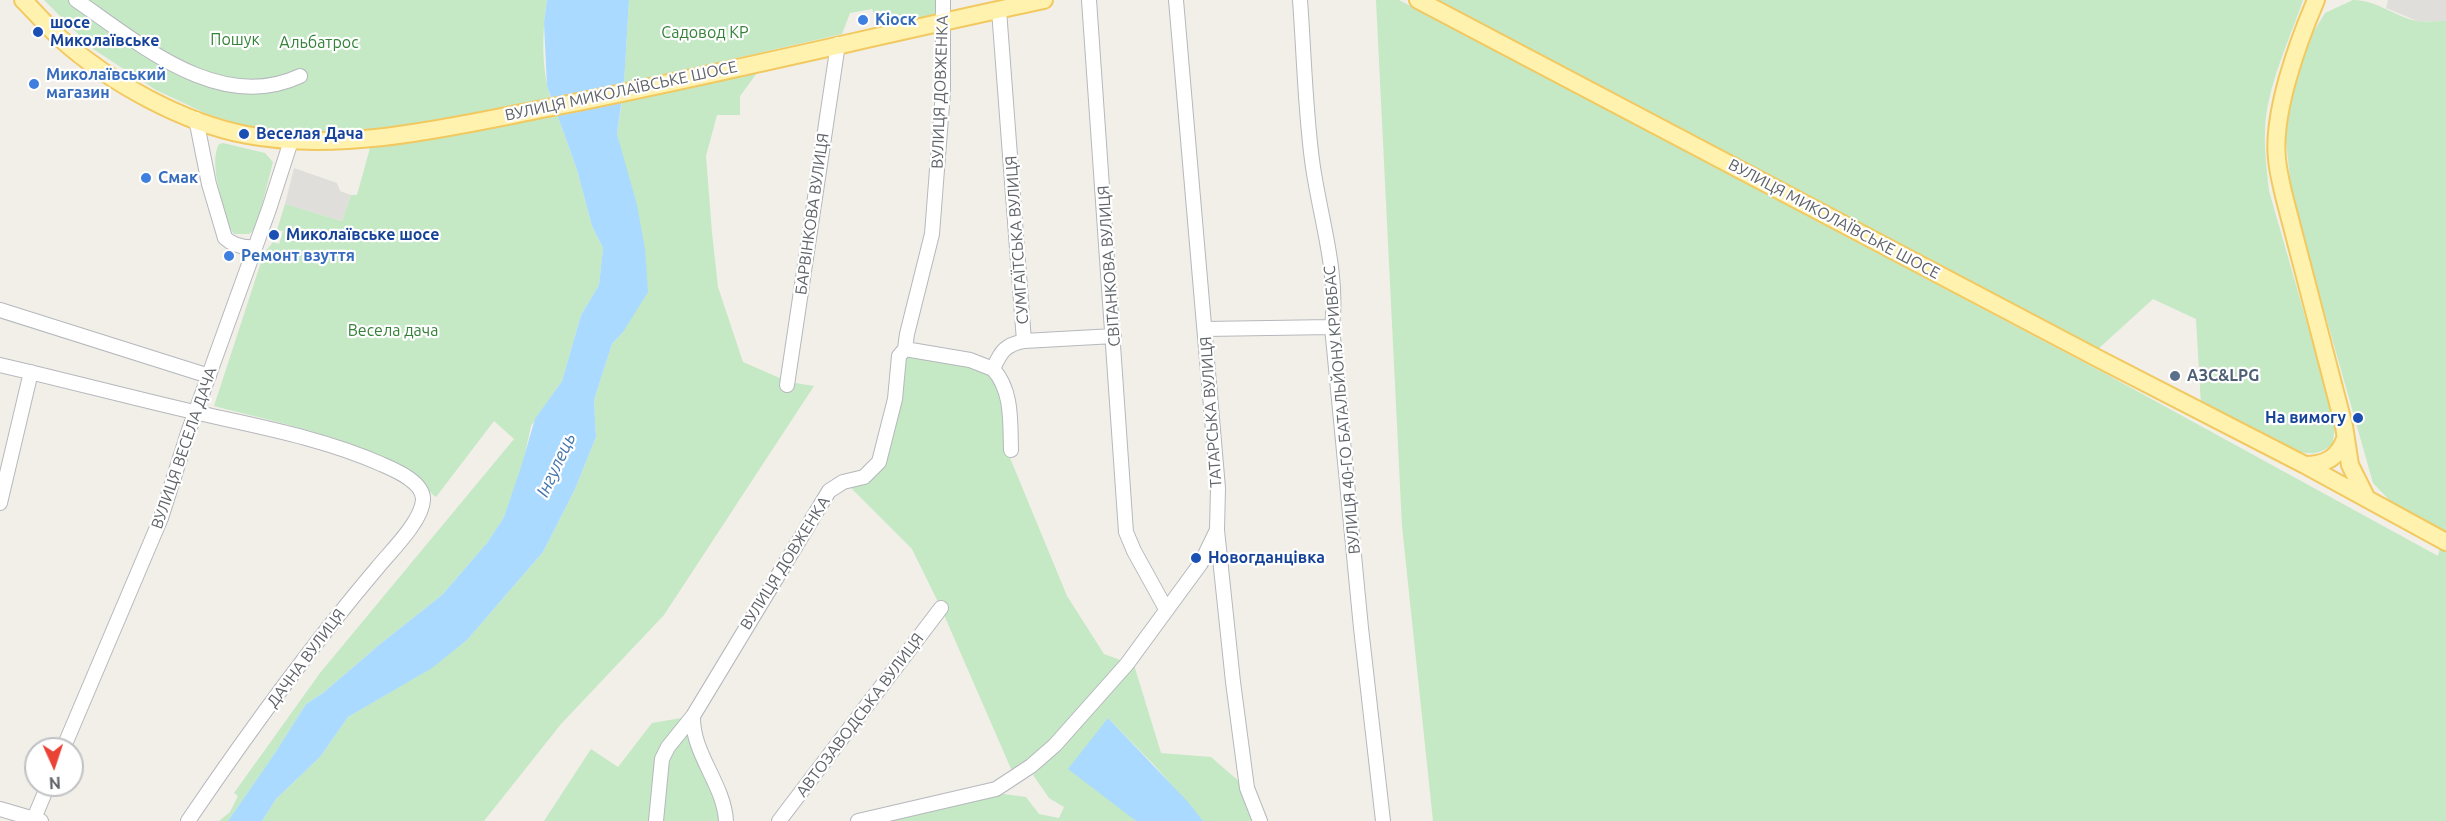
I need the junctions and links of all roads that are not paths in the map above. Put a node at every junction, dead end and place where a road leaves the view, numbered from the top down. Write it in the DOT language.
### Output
graph roads {
  1 [pos="23,0"];
  2 [pos="76,0"];
  3 [pos="944,0"];
  4 [pos="1044,0"];
  5 [pos="1089,0"];
  6 [pos="1176,0"];
  7 [pos="1300,0"];
  8 [pos="1418,0"];
  9 [pos="2316,0"];
  10 [pos="999,10"];
  11 [pos="944,21"];
  12 [pos="838,44"];
  13 [pos="300,76"];
  14 [pos="196,119"];
  15 [pos="291,141"];
  16 [pos="255,247"];
  17 [pos="0,310"];
  18 [pos="1332,327"];
  19 [pos="1205,329"];
  20 [pos="1114,336"];
  21 [pos="1024,341"];
  22 [pos="905,349"];
  23 [pos="0,365"];
  24 [pos="993,369"];
  25 [pos="32,372"];
  26 [pos="209,376"];
  27 [pos="787,385"];
  28 [pos="196,412"];
  29 [pos="2345,439"];
  30 [pos="1011,450"];
  31 [pos="2305,465"];
  32 [pos="3,478"];
  33 [pos="2367,499"];
  34 [pos="0,503"];
  35 [pos="1217,530"];
  36 [pos="2446,542"];
  37 [pos="941,608"];
  38 [pos="1166,609"];
  39 [pos="693,716"];
  40 [pos="68,737"];
  41 [pos="44,797"];
  42 [pos="0,809"];
  43 [pos="36,820"];
  44 [pos="188,821"];
  45 [pos="656,821"];
  46 [pos="726,821"];
  47 [pos="779,821"];
  48 [pos="858,821"];
  49 [pos="1260,821"];
  50 [pos="1383,821"];
  1 -- 14 [label="main road, ВУЛИЦЯ МИКОЛАЇВСЬКЕ ШОСЕ"];
  2 -- 13 [label="street"];
  3 -- 11 [label="street, ВУЛИЦЯ ДОВЖЕНКА"];
  4 -- 10 [label="main road, ВУЛИЦЯ МИКОЛАЇВСЬКЕ ШОСЕ"];
  5 -- 20 [label="street, СВІТАНКОВА ВУЛИЦЯ"];
  6 -- 19 [label="street, ТАТАРСЬКА ВУЛИЦЯ"];
  7 -- 18 [label="street, ВУЛИЦЯ 40-ГО БАТАЛЬЙОНУ КРИВБАС"];
  8 -- 31 [label="main road, ВУЛИЦЯ МИКОЛАЇВСЬКЕ ШОСЕ"];
  9 -- 29 [label="main road"];
  10 -- 11 [label="main road, ВУЛИЦЯ МИКОЛАЇВСЬКЕ ШОСЕ"];
  10 -- 21 [label="street, СУМГАЇТСЬКА ВУЛИЦЯ"];
  11 -- 12 [label="main road, ВУЛИЦЯ МИКОЛАЇВСЬКЕ ШОСЕ"];
  11 -- 22 [label="street, ВУЛИЦЯ ДОВЖЕНКА"];
  12 -- 15 [label="main road, ВУЛИЦЯ МИКОЛАЇВСЬКЕ ШОСЕ"];
  12 -- 27 [label="street, БАРВІНКОВА ВУЛИЦЯ"];
  14 -- 15 [label="main road, ВУЛИЦЯ МИКОЛАЇВСЬКЕ ШОСЕ"];
  14 -- 16 [label="street"];
  15 -- 16 [label="street, ВУЛИЦЯ ВЕСЕЛА ДАЧА"];
  16 -- 26 [label="street, ВУЛИЦЯ ВЕСЕЛА ДАЧА"];
  17 -- 26 [label="street"];
  18 -- 19 [label="street"];
  18 -- 50 [label="street, ВУЛИЦЯ 40-ГО БАТАЛЬЙОНУ КРИВБАС"];
  19 -- 35 [label="street, ТАТАРСЬКА ВУЛИЦЯ"];
  20 -- 21 [label="street"];
  20 -- 38 [label="street, СВІТАНКОВА ВУЛИЦЯ"];
  21 -- 24 [label="street, СУМГАЇТСЬКА ВУЛИЦЯ"];
  22 -- 24 [label="street"];
  22 -- 39 [label="street, ВУЛИЦЯ ДОВЖЕНКА"];
  23 -- 25 [label="street"];
  24 -- 30 [label="street"];
  25 -- 28 [label="street"];
  25 -- 32 [label="street"];
  26 -- 28 [label="street, ВУЛИЦЯ ВЕСЕЛА ДАЧА"];
  28 -- 40 [label="street, ВУЛИЦЯ ВЕСЕЛА ДАЧА"];
  28 -- 44 [label="street, ДАЧНА ВУЛИЦЯ"];
  29 -- 31 [label="main road"];
  29 -- 33 [label="main road"];
  31 -- 33 [label="main road, ВУЛИЦЯ МИКОЛАЇВСЬКЕ ШОСЕ"];
  32 -- 34 [label="street"];
  33 -- 36 [label="main road, ВУЛИЦЯ МИКОЛАЇВСЬКЕ ШОСЕ"];
  35 -- 38 [label="street"];
  35 -- 49 [label="street, ТАТАРСЬКА ВУЛИЦЯ"];
  37 -- 47 [label="street, АВТОЗАВОДСЬКА ВУЛИЦЯ"];
  38 -- 48 [label="street"];
  39 -- 45 [label="street, ВУЛИЦЯ ДОВЖЕНКА"];
  39 -- 46 [label="street"];
  41 -- 43 [label="street"];
  42 -- 43 [label="street"];
}
